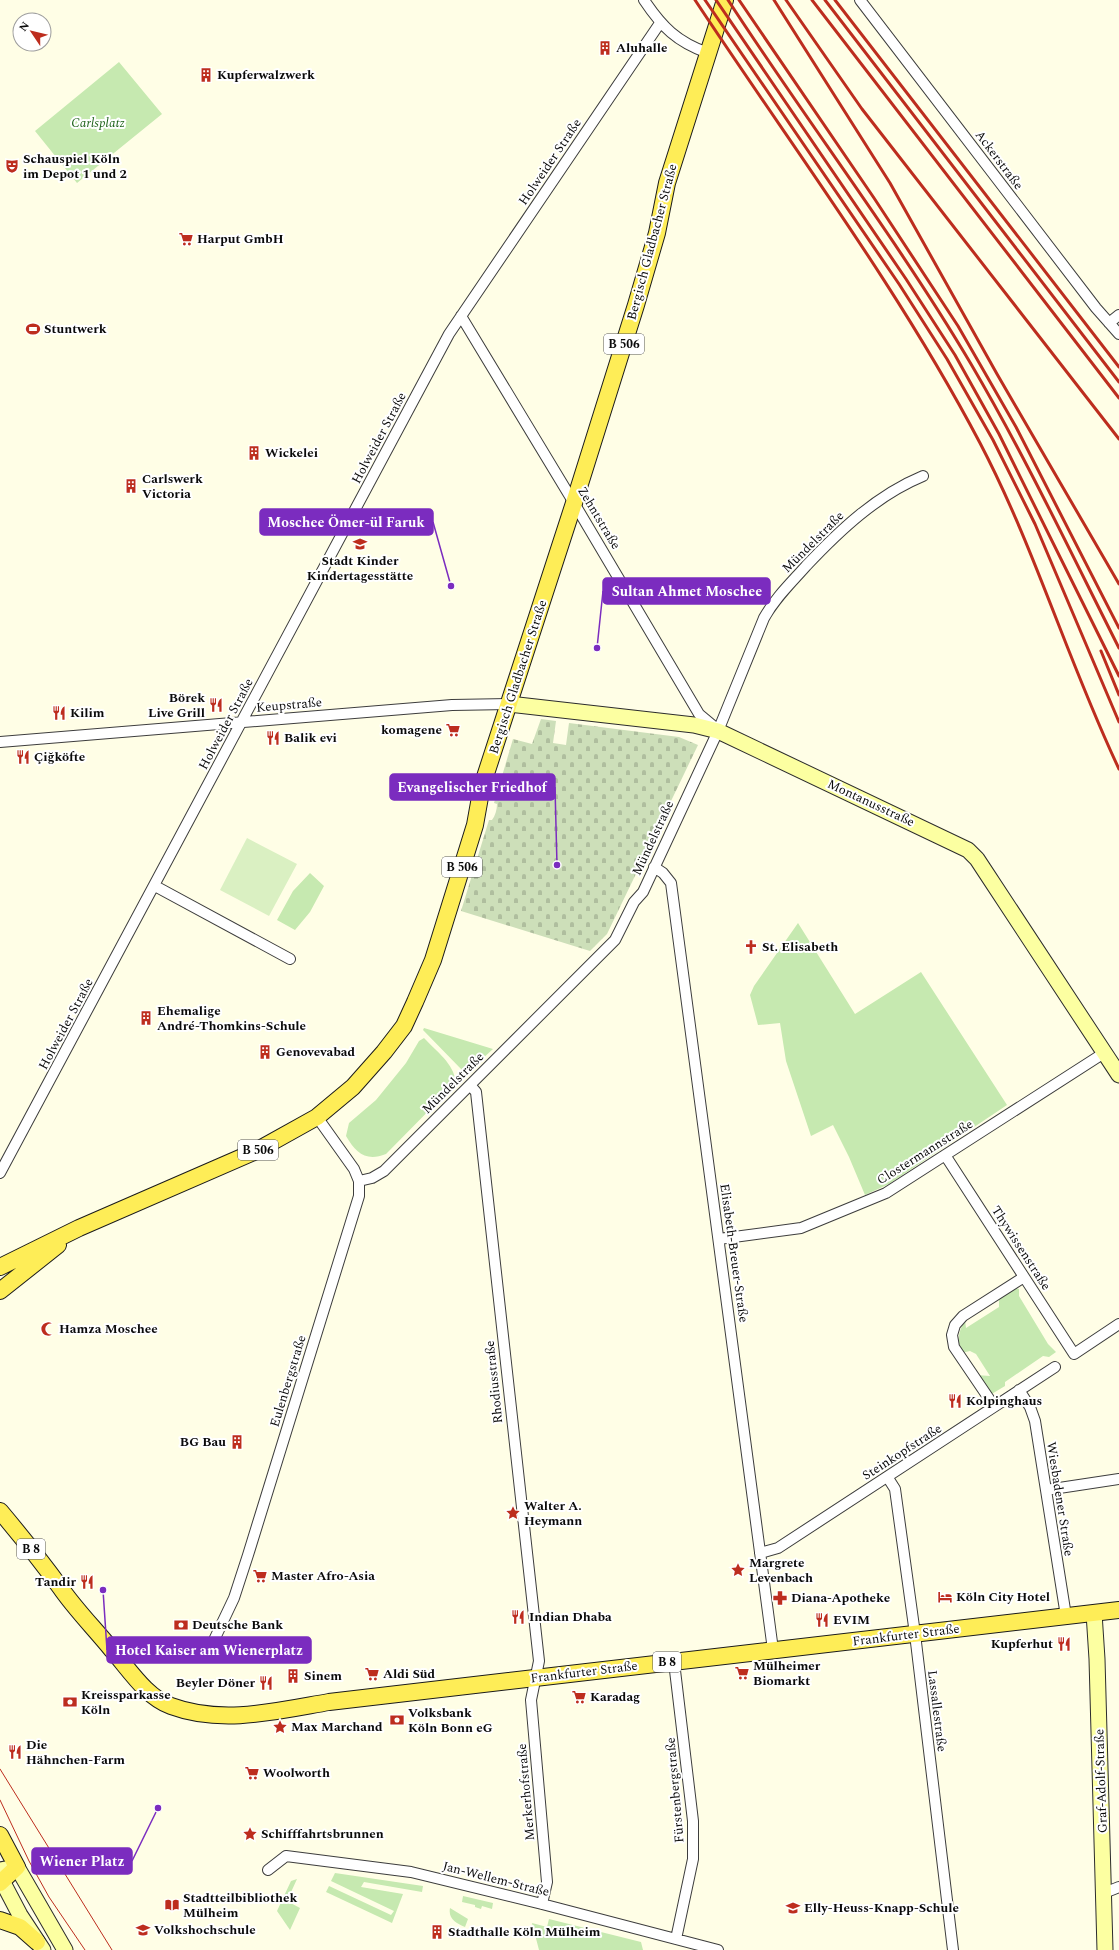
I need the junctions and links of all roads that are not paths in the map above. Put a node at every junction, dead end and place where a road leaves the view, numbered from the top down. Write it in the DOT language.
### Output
graph roads {
  1 [pos="644,0"];
  2 [pos="725,0"];
  3 [pos="860,0"];
  4 [pos="660,23"];
  5 [pos="708,53"];
  6 [pos="1119,315"];
  7 [pos="461,316"];
  8 [pos="1109,323"];
  9 [pos="1119,334"];
  10 [pos="924,476"];
  11 [pos="574,502"];
  12 [pos="509,704"];
  13 [pos="242,722"];
  14 [pos="718,731"];
  15 [pos="0,742"];
  16 [pos="654,867"];
  17 [pos="155,886"];
  18 [pos="290,959"];
  19 [pos="1104,1053"];
  20 [pos="1119,1075"];
  21 [pos="470,1085"];
  22 [pos="317,1118"];
  23 [pos="945,1155"];
  24 [pos="0,1173"];
  25 [pos="359,1181"];
  26 [pos="79,1228"];
  27 [pos="719,1239"];
  28 [pos="0,1267"];
  29 [pos="1024,1277"];
  30 [pos="0,1291"];
  31 [pos="1119,1324"];
  32 [pos="1055,1367"];
  33 [pos="1019,1390"];
  34 [pos="994,1406"];
  35 [pos="888,1478"];
  36 [pos="1119,1479"];
  37 [pos="1046,1490"];
  38 [pos="0,1511"];
  39 [pos="760,1553"];
  40 [pos="1119,1610"];
  41 [pos="1094,1613"];
  42 [pos="1066,1616"];
  43 [pos="915,1634"];
  44 [pos="773,1650"];
  45 [pos="206,1657"];
  46 [pos="674,1662"];
  47 [pos="535,1678"];
  48 [pos="0,1835"];
  49 [pos="17,1867"];
  50 [pos="268,1870"];
  51 [pos="1,1878"];
  52 [pos="1119,1887"];
  53 [pos="1104,1893"];
  54 [pos="542,1904"];
  55 [pos="0,1920"];
  56 [pos="676,1939"];
  57 [pos="40,1946"];
  58 [pos="65,1950"];
  59 [pos="718,1950"];
  60 [pos="953,1950"];
  61 [pos="1105,1950"];
  1 -- 4 [label="street"];
  2 -- 5 [label="main road, Bergisch Gladbacher Straße / B 506"];
  3 -- 8 [label="street, Ackerstraße"];
  4 -- 5 [label="street"];
  4 -- 7 [label="street, Holweider Straße"];
  5 -- 11 [label="main road, Bergisch Gladbacher Straße / B 506"];
  6 -- 8 [label="street"];
  7 -- 11 [label="street, Zehntstraße"];
  7 -- 13 [label="street, Holweider Straße"];
  8 -- 9 [label="street, Ackerstraße"];
  10 -- 14 [label="street, Mündelstraße"];
  11 -- 12 [label="main road, Bergisch Gladbacher Straße / B 506"];
  11 -- 14 [label="street, Zehntstraße"];
  12 -- 13 [label="street, Keupstraße"];
  12 -- 14 [label="street, Montanusstraße"];
  12 -- 22 [label="main road, Bergisch Gladbacher Straße / B 506"];
  13 -- 15 [label="street, Keupstraße"];
  13 -- 17 [label="street, Holweider Straße"];
  14 -- 16 [label="street, Mündelstraße"];
  14 -- 19 [label="street, Montanusstraße"];
  16 -- 21 [label="street, Mündelstraße"];
  16 -- 27 [label="street, Elisabeth-Breuer-Straße"];
  17 -- 18 [label="street"];
  17 -- 24 [label="street, Holweider Straße"];
  19 -- 20 [label="street, Montanusstraße"];
  19 -- 23 [label="street, Clostermannstraße"];
  21 -- 25 [label="street, Mündelstraße"];
  21 -- 47 [label="street, Rhodiusstraße"];
  22 -- 25 [label="street"];
  22 -- 26 [label="main road, Bergisch Gladbacher Straße / B 506"];
  23 -- 27 [label="street, Clostermannstraße"];
  23 -- 29 [label="street, Thywissenstraße"];
  25 -- 45 [label="street, Eulenbergstraße"];
  26 -- 28 [label="main road, Bergisch Gladbacher Straße / B 506"];
  26 -- 30 [label="main road, Bergisch Gladbacher Straße / B 506"];
  27 -- 39 [label="street, Elisabeth-Breuer-Straße"];
  29 -- 31 [label="street, Thywissenstraße"];
  29 -- 34 [label="street"];
  32 -- 33 [label="street, Steinkopfstraße"];
  33 -- 34 [label="street, Steinkopfstraße"];
  33 -- 37 [label="street, Wiesbadener Straße"];
  34 -- 35 [label="street, Steinkopfstraße"];
  35 -- 39 [label="street, Steinkopfstraße"];
  35 -- 43 [label="street, Lassallestraße"];
  36 -- 37 [label="street"];
  37 -- 42 [label="street, Wiesbadener Straße"];
  38 -- 47 [label="main road, Frankfurter Straße / B 8"];
  39 -- 44 [label="street, Elisabeth-Breuer-Straße"];
  40 -- 41 [label="main road, Frankfurter Straße / B 8"];
  41 -- 42 [label="main road, Frankfurter Straße / B 8"];
  41 -- 53 [label="street, Graf-Adolf-Straße"];
  42 -- 43 [label="main road, Frankfurter Straße / B 8"];
  43 -- 44 [label="main road, Frankfurter Straße / B 8"];
  43 -- 60 [label="street, Lassallestraße"];
  44 -- 46 [label="main road, Frankfurter Straße / B 8"];
  46 -- 47 [label="main road, Frankfurter Straße / B 8"];
  46 -- 56 [label="street, Fürstenbergstraße"];
  47 -- 54 [label="street, Merkerhofstraße"];
  48 -- 49 [label="main road"];
  49 -- 51 [label="main road"];
  49 -- 58 [label="street"];
  50 -- 54 [label="street, Jan-Wellem-Straße"];
  51 -- 57 [label="street"];
  52 -- 53 [label="street"];
  53 -- 61 [label="street, Graf-Adolf-Straße"];
  54 -- 56 [label="street, Jan-Wellem-Straße"];
  55 -- 57 [label="main road"];
  56 -- 59 [label="street, Jan-Wellem-Straße"];
}
